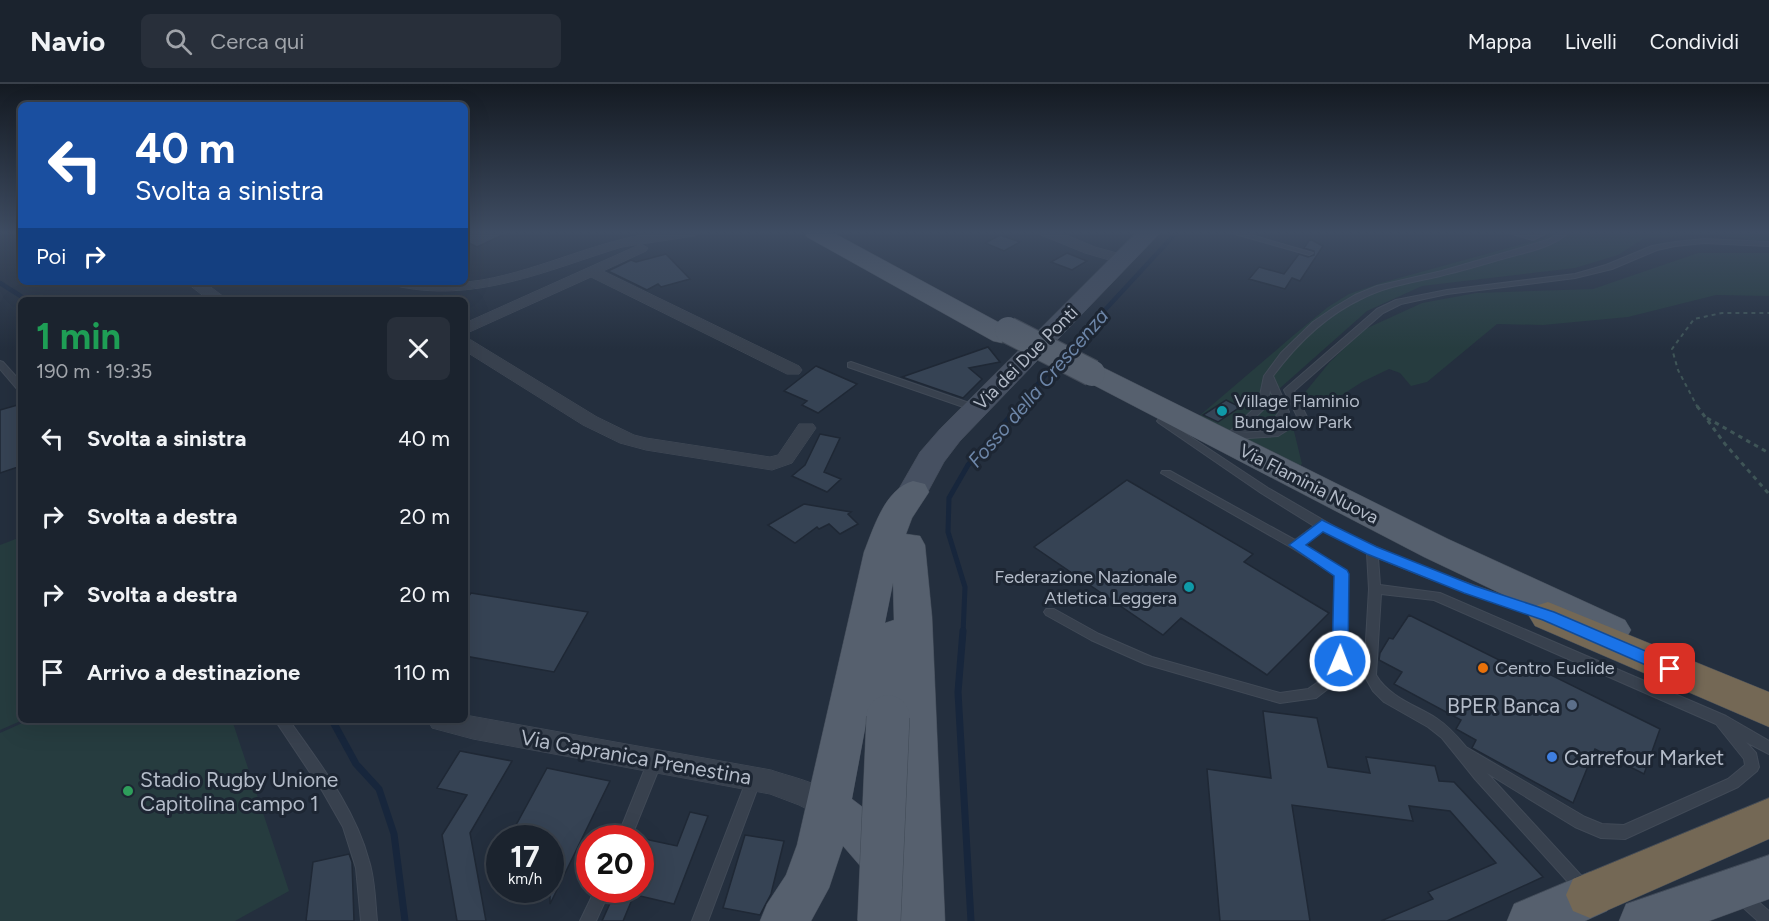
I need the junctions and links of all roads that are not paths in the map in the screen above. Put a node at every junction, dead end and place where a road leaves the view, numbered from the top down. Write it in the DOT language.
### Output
graph roads {
  1 [pos="534,271"];
  2 [pos="591,271"];
  3 [pos="889,271"];
  4 [pos="897,271"];
  5 [pos="1111,271"];
  6 [pos="1451,271"];
  7 [pos="1594,271"];
  8 [pos="198,285"];
  9 [pos="415,285"];
  10 [pos="216,297"];
  11 [pos="468,328"];
  12 [pos="1005,332"];
  13 [pos="468,346"];
  14 [pos="0,364"];
  15 [pos="851,365"];
  16 [pos="794,370"];
  17 [pos="1268,376"];
  18 [pos="1088,377"];
  19 [pos="18,385"];
  20 [pos="975,408"];
  21 [pos="1162,421"];
  22 [pos="806,428"];
  23 [pos="1232,435"];
  24 [pos="1166,472"];
  25 [pos="913,492"];
  26 [pos="1322,525"];
  27 [pos="908,545"];
  28 [pos="1296,545"];
  29 [pos="1372,551"];
  30 [pos="1375,589"];
  31 [pos="1050,612"];
  32 [pos="1548,616"];
  33 [pos="1769,696"];
  34 [pos="1769,710"];
  35 [pos="1721,720"];
  36 [pos="284,723"];
  37 [pos="453,723"];
  38 [pos="1458,748"];
  39 [pos="1769,748"];
  40 [pos="656,760"];
  41 [pos="754,778"];
  42 [pos="828,807"];
  43 [pos="1769,818"];
  44 [pos="629,825"];
  45 [pos="1752,883"];
  46 [pos="1590,895"];
  47 [pos="596,903"];
  48 [pos="907,919"];
  49 [pos="369,921"];
  50 [pos="588,921"];
  51 [pos="700,921"];
  52 [pos="784,921"];
  53 [pos="1531,921"];
  54 [pos="1643,921"];
  55 [pos="1769,921"];
  1 -- 9 [label="street"];
  2 -- 11 [label="street"];
  2 -- 16 [label="street"];
  3 -- 12 [label="main road, Via Flaminia Nuova"];
  4 -- 12 [label="main road, Via Flaminia Nuova"];
  5 -- 20 [label="street, Via dei Due Ponti"];
  6 -- 17 [label="lane"];
  7 -- 23 [label="lane"];
  8 -- 10 [label="street"];
  12 -- 18 [label="main road, Via Flaminia Nuova"];
  13 -- 22 [label="street"];
  14 -- 19 [label="lane"];
  15 -- 20 [label="lane"];
  17 -- 23 [label="lane"];
  17 -- 23 [label="lane"];
  18 -- 21 [label="main road, Via Flaminia Nuova"];
  18 -- 23 [label="main road, Via Flaminia Nuova"];
  20 -- 25 [label="street, Via dei Due Ponti"];
  21 -- 26 [label="lane"];
  21 -- 32 [label="main road, Via Flaminia Nuova"];
  23 -- 33 [label="main road, Via Flaminia Nuova"];
  24 -- 28 [label="lane"];
  25 -- 27 [label="main road"];
  25 -- 42 [label="main road"];
  26 -- 28 [label="lane"];
  26 -- 29 [label="lane"];
  27 -- 48 [label="main road"];
  27 -- 48 [label="main road, bridge"];
  28 -- 31 [label="lane"];
  29 -- 30 [label="lane"];
  29 -- 32 [label="lane"];
  30 -- 35 [label="lane"];
  30 -- 38 [label="lane"];
  32 -- 34 [label="highway"];
  35 -- 38 [label="lane"];
  35 -- 39 [label="lane"];
  36 -- 49 [label="lane"];
  37 -- 40 [label="street, Via Capranica Prenestina"];
  38 -- 46 [label="lane"];
  40 -- 41 [label="street, Via Capranica Prenestina"];
  40 -- 44 [label="lane"];
  41 -- 42 [label="street, Via Capranica Prenestina"];
  41 -- 51 [label="lane"];
  42 -- 48 [label="main road"];
  42 -- 52 [label="main road"];
  43 -- 46 [label="highway"];
  45 -- 54 [label="main road"];
  45 -- 55 [label="lane"];
  46 -- 53 [label="main road"];
  47 -- 50 [label="lane"];
}
